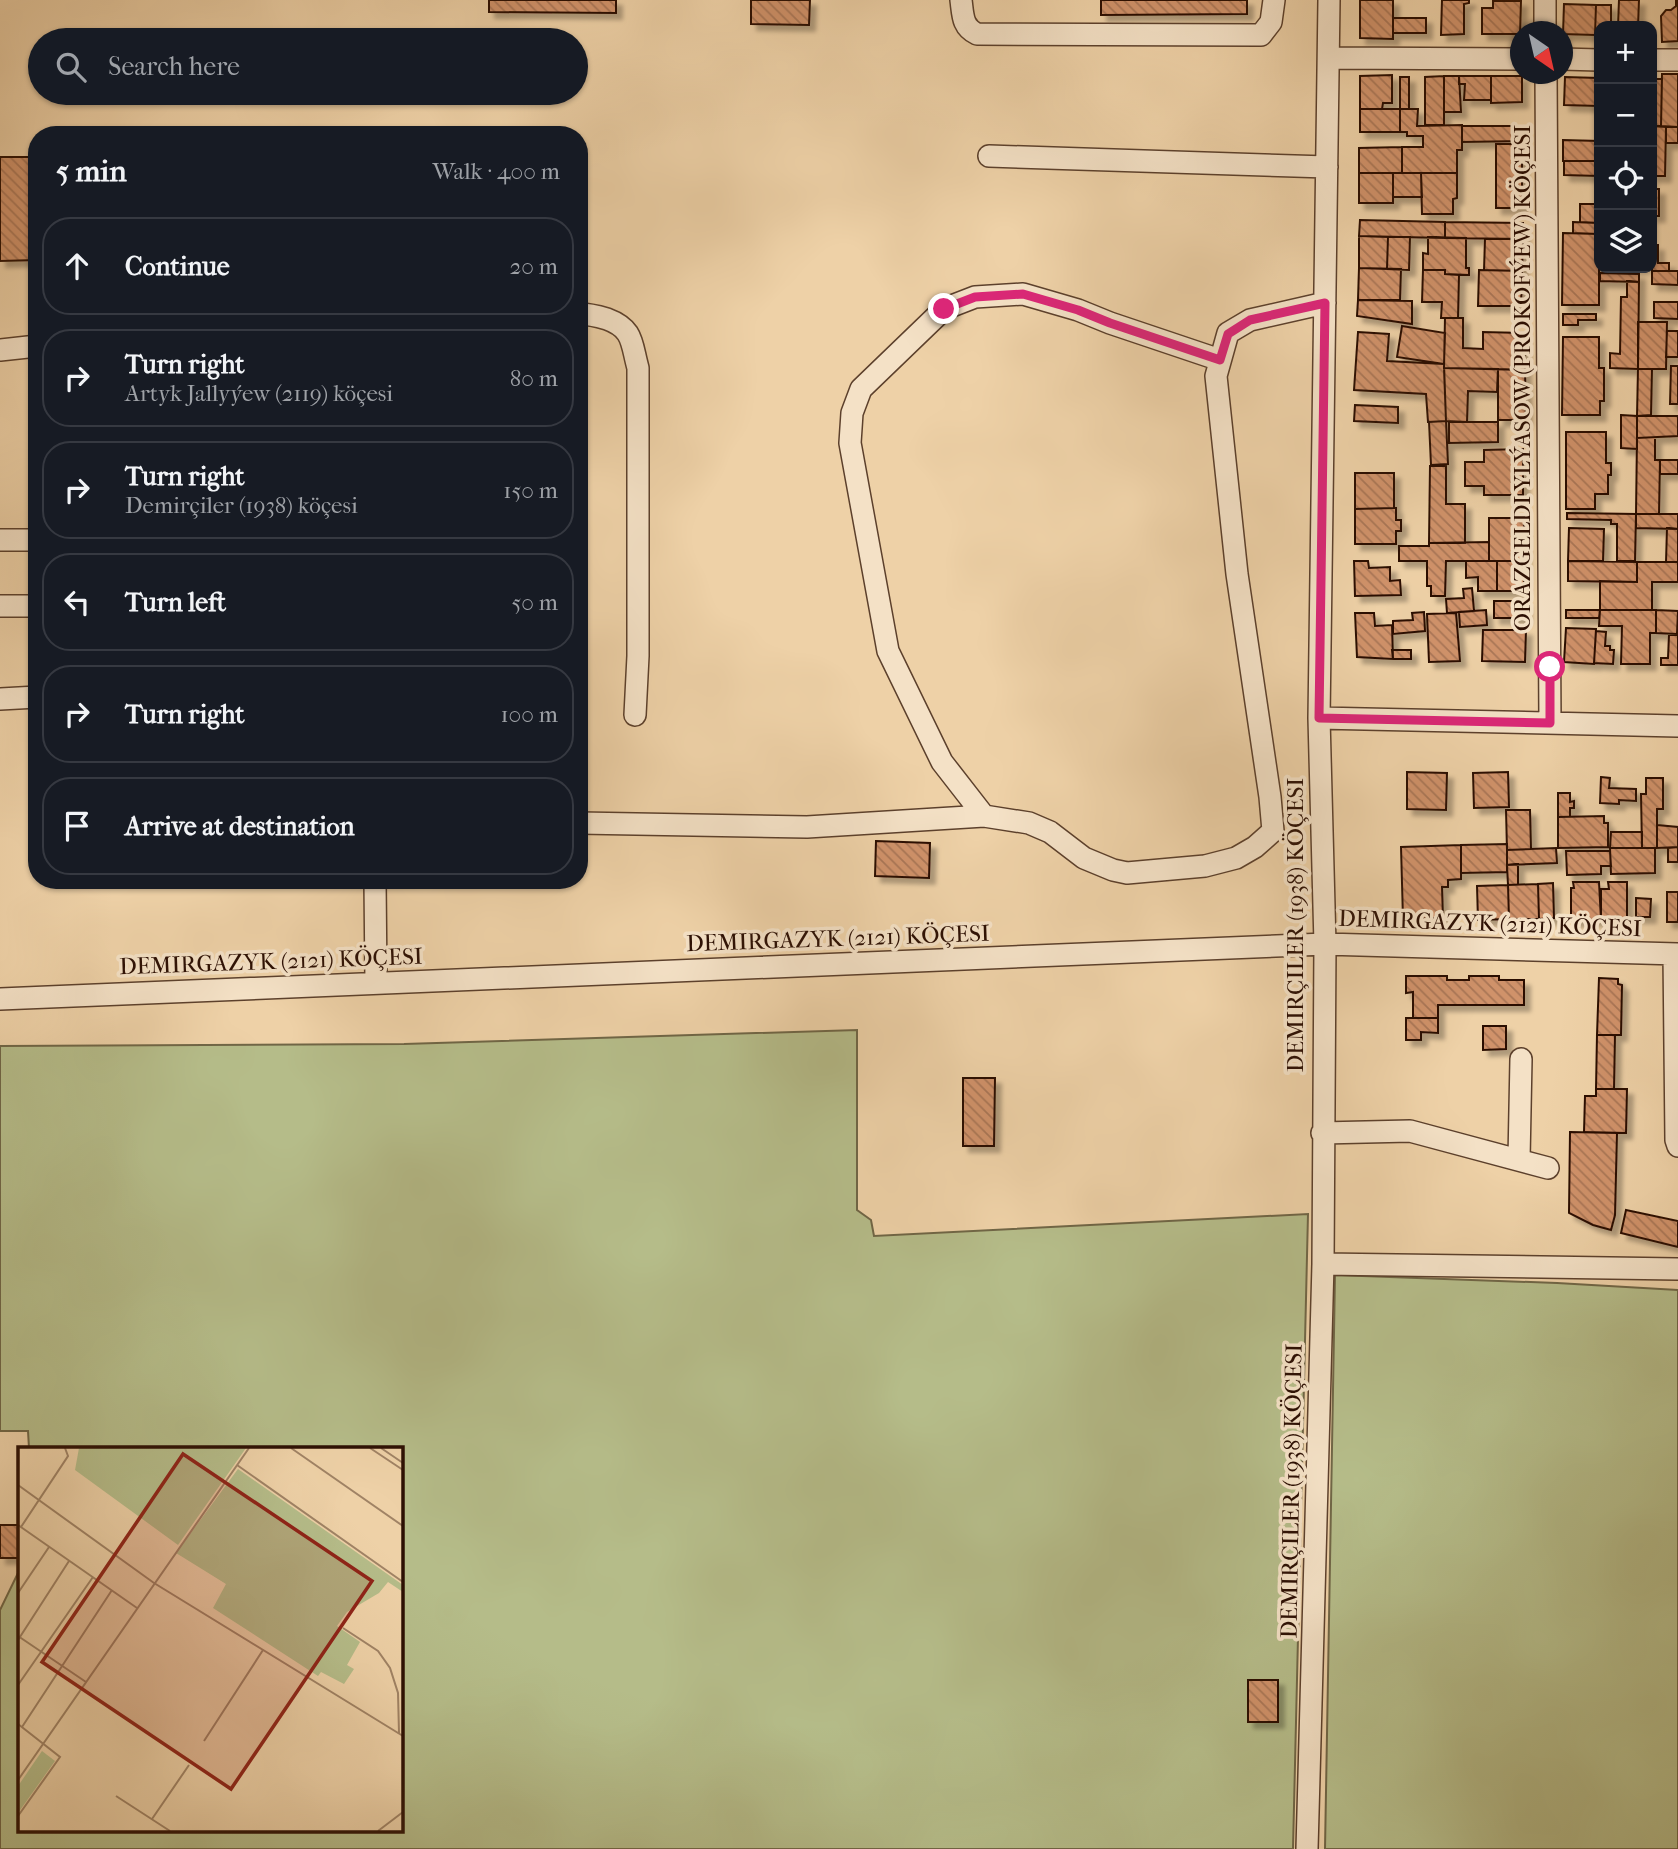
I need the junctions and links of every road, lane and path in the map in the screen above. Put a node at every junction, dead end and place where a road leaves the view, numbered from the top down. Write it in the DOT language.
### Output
graph roads {
  1 [pos="961,0"];
  2 [pos="1274,0"];
  3 [pos="1329,0"];
  4 [pos="1545,0"];
  5 [pos="1545,21"];
  6 [pos="1329,58"];
  7 [pos="1510,59"];
  8 [pos="1573,59"];
  9 [pos="1594,60"];
  10 [pos="1657,60"];
  11 [pos="1678,60"];
  12 [pos="1546,84"];
  13 [pos="989,156"];
  14 [pos="1327,167"];
  15 [pos="1325,303"];
  16 [pos="588,314"];
  17 [pos="28,347"];
  18 [pos="0,350"];
  19 [pos="1220,360"];
  20 [pos="0,540"];
  21 [pos="28,540"];
  22 [pos="0,606"];
  23 [pos="28,606"];
  24 [pos="28,697"];
  25 [pos="0,698"];
  26 [pos="635,715"];
  27 [pos="1319,718"];
  28 [pos="1550,723"];
  29 [pos="1678,726"];
  30 [pos="984,816"];
  31 [pos="588,823"];
  32 [pos="375,889"];
  33 [pos="1325,944"];
  34 [pos="1676,954"];
  35 [pos="376,983"];
  36 [pos="0,999"];
  37 [pos="1521,1059"];
  38 [pos="1322,1133"];
  39 [pos="1678,1146"];
  40 [pos="1519,1159"];
  41 [pos="1548,1168"];
  42 [pos="1323,1264"];
  43 [pos="1678,1269"];
  44 [pos="1307,1849"];
  1 -- 2 [label="street"];
  3 -- 6 [label="street, DEMIRÇILER (1938) KÖÇESI"];
  4 -- 5 [label="street"];
  6 -- 7 [label="street"];
  6 -- 14 [label="street, DEMIRÇILER (1938) KÖÇESI"];
  8 -- 9 [label="street"];
  10 -- 11 [label="street"];
  12 -- 28 [label="street, ORAZGELDI YLÝASOW (PROKOFÝEW) KÖÇESI"];
  13 -- 14 [label="street"];
  14 -- 15 [label="street, DEMIRÇILER (1938) KÖÇESI"];
  15 -- 19 [label="street"];
  15 -- 27 [label="street, DEMIRÇILER (1938) KÖÇESI"];
  16 -- 26 [label="street"];
  17 -- 18 [label="street"];
  19 -- 30 [label="street"];
  19 -- 30 [label="street"];
  20 -- 21 [label="street"];
  22 -- 23 [label="street"];
  24 -- 25 [label="street"];
  27 -- 28 [label="street"];
  27 -- 33 [label="street, DEMIRÇILER (1938) KÖÇESI"];
  28 -- 29 [label="street"];
  30 -- 31 [label="street"];
  32 -- 35 [label="street"];
  33 -- 34 [label="street, DEMIRGAZYK (2121) KÖÇESI"];
  33 -- 35 [label="street, DEMIRGAZYK (2121) KÖÇESI"];
  33 -- 38 [label="street, DEMIRÇILER (1938) KÖÇESI"];
  34 -- 39 [label="street"];
  35 -- 36 [label="street, DEMIRGAZYK (2121) KÖÇESI"];
  37 -- 40 [label="street"];
  38 -- 40 [label="street"];
  38 -- 42 [label="street, DEMIRÇILER (1938) KÖÇESI"];
  40 -- 41 [label="street"];
  42 -- 43 [label="street"];
  42 -- 44 [label="street, DEMIRÇILER (1938) KÖÇESI"];
}
